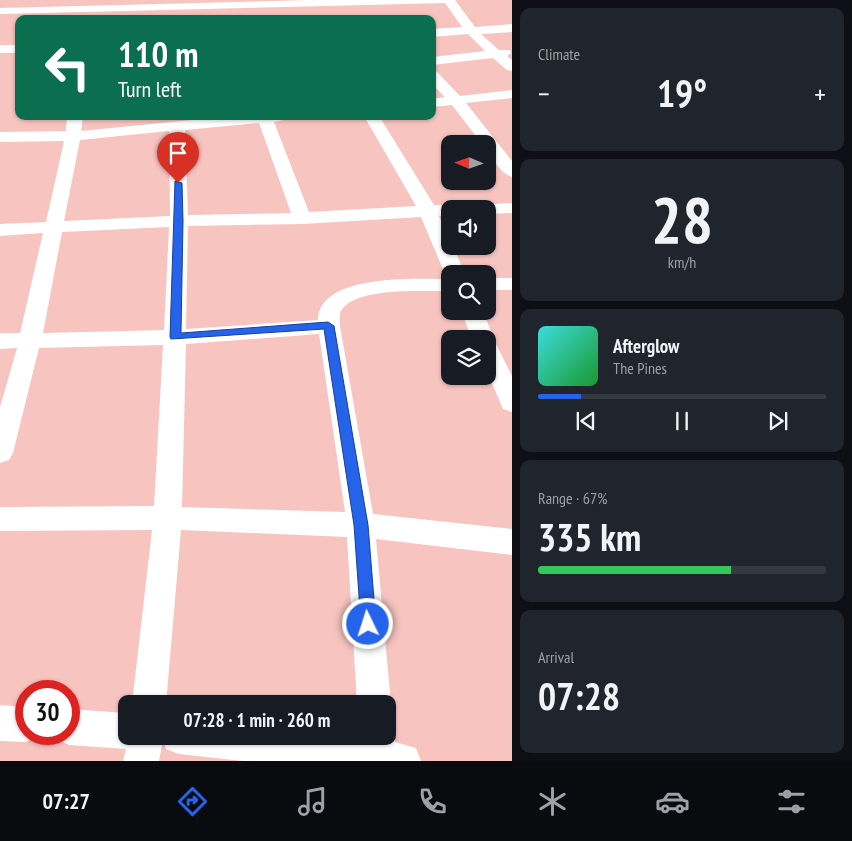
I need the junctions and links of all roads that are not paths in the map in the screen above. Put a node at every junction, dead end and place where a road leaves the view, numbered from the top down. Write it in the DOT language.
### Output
graph roads {
  1 [pos="448,0"];
  2 [pos="231,2"];
  3 [pos="315,2"];
  4 [pos="78,5"];
  5 [pos="161,9"];
  6 [pos="34,10"];
  7 [pos="0,11"];
  8 [pos="233,15"];
  9 [pos="321,15"];
  10 [pos="461,20"];
  11 [pos="436,21"];
  12 [pos="512,28"];
  13 [pos="472,31"];
  14 [pos="436,33"];
  15 [pos="0,49"];
  16 [pos="15,49"];
  17 [pos="512,52"];
  18 [pos="495,54"];
  19 [pos="436,60"];
  20 [pos="512,67"];
  21 [pos="436,79"];
  22 [pos="512,94"];
  23 [pos="456,100"];
  24 [pos="436,102"];
  25 [pos="235,120"];
  26 [pos="266,120"];
  27 [pos="373,120"];
  28 [pos="74,126"];
  29 [pos="176,126"];
  30 [pos="0,137"];
  31 [pos="512,172"];
  32 [pos="512,208"];
  33 [pos="496,209"];
  34 [pos="441,210"];
  35 [pos="428,211"];
  36 [pos="302,218"];
  37 [pos="179,221"];
  38 [pos="53,227"];
  39 [pos="0,230"];
  40 [pos="452,265"];
  41 [pos="496,284"];
  42 [pos="512,284"];
  43 [pos="441,285"];
  44 [pos="328,326"];
  45 [pos="175,337"];
  46 [pos="30,340"];
  47 [pos="0,341"];
  48 [pos="496,367"];
  49 [pos="512,403"];
  50 [pos="0,453"];
  51 [pos="168,518"];
  52 [pos="0,519"];
  53 [pos="361,525"];
  54 [pos="512,542"];
  55 [pos="150,695"];
  56 [pos="373,695"];
  57 [pos="0,723"];
  58 [pos="15,724"];
  59 [pos="80,728"];
  60 [pos="118,730"];
  61 [pos="144,745"];
  62 [pos="282,745"];
  63 [pos="384,754"];
  64 [pos="141,761"];
  1 -- 3 [label="street"];
  1 -- 10 [label="street"];
  2 -- 3 [label="street"];
  2 -- 5 [label="street"];
  2 -- 8 [label="street"];
  3 -- 9 [label="street"];
  4 -- 5 [label="street"];
  4 -- 6 [label="street"];
  6 -- 7 [label="street"];
  10 -- 11 [label="street"];
  10 -- 13 [label="street"];
  12 -- 13 [label="street"];
  13 -- 14 [label="street"];
  13 -- 18 [label="street"];
  15 -- 16 [label="street"];
  17 -- 18 [label="street"];
  18 -- 19 [label="street"];
  18 -- 20 [label="street"];
  21 -- 23 [label="street"];
  22 -- 23 [label="street"];
  23 -- 24 [label="street"];
  23 -- 31 [label="street"];
  25 -- 29 [label="street"];
  26 -- 36 [label="street"];
  27 -- 35 [label="street"];
  28 -- 29 [label="street"];
  28 -- 30 [label="street"];
  28 -- 38 [label="street"];
  29 -- 37 [label="street"];
  32 -- 33 [label="street"];
  34 -- 35 [label="street"];
  35 -- 36 [label="street"];
  35 -- 40 [label="street"];
  36 -- 37 [label="street"];
  37 -- 38 [label="street"];
  37 -- 45 [label="street"];
  38 -- 39 [label="street"];
  38 -- 46 [label="street"];
  41 -- 42 [label="street"];
  43 -- 44 [label="street"];
  44 -- 45 [label="street"];
  44 -- 53 [label="street"];
  45 -- 46 [label="street"];
  45 -- 51 [label="street"];
  46 -- 47 [label="street"];
  46 -- 50 [label="street"];
  48 -- 49 [label="street"];
  51 -- 52 [label="street"];
  51 -- 53 [label="street"];
  51 -- 55 [label="street"];
  53 -- 54 [label="street"];
  53 -- 56 [label="street"];
  57 -- 58 [label="street"];
  59 -- 60 [label="street"];
  61 -- 64 [label="street"];
  62 -- 63 [label="street"];
}
